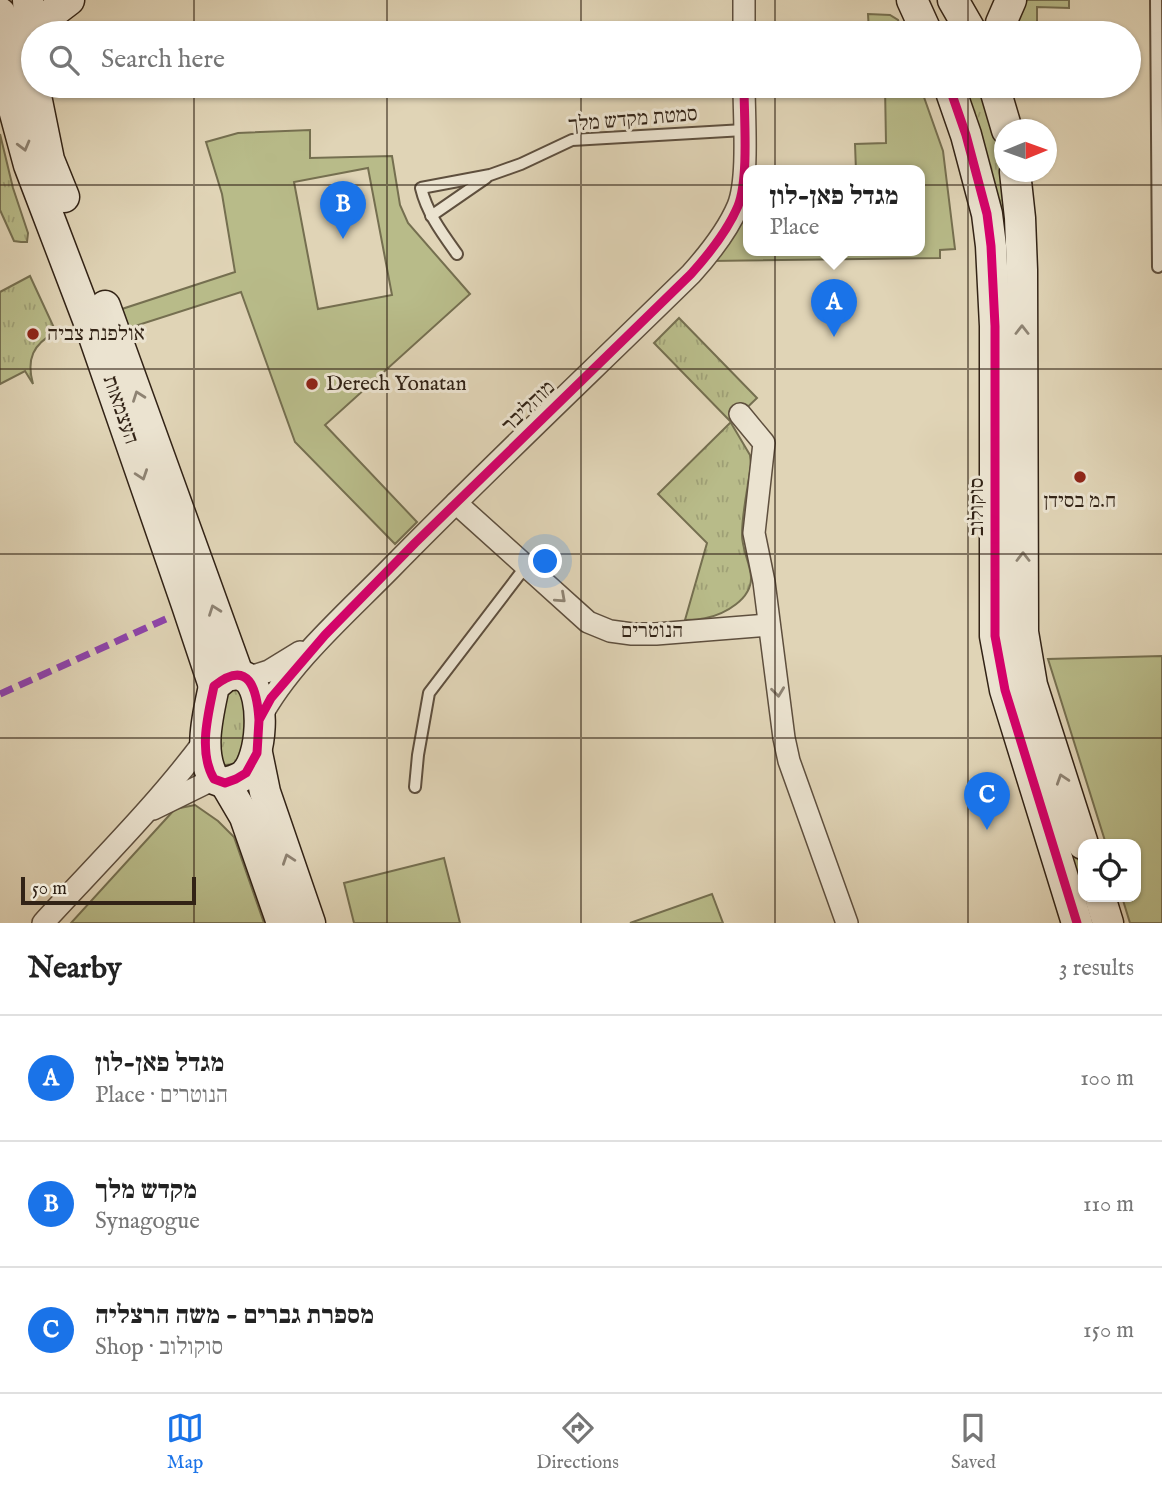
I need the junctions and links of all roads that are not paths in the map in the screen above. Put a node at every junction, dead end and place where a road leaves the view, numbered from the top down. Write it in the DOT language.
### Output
graph roads {
  1 [pos="6,0"];
  2 [pos="28,0"];
  3 [pos="69,0"];
  4 [pos="744,0"];
  5 [pos="912,0"];
  6 [pos="953,0"];
  7 [pos="1012,0"];
  8 [pos="1156,0"];
  9 [pos="0,1"];
  10 [pos="0,13"];
  11 [pos="27,21"];
  12 [pos="46,21"];
  13 [pos="744,21"];
  14 [pos="922,21"];
  15 [pos="965,21"];
  16 [pos="1002,21"];
  17 [pos="21,69"];
  18 [pos="30,98"];
  19 [pos="744,98"];
  20 [pos="952,98"];
  21 [pos="998,98"];
  22 [pos="1005,98"];
  23 [pos="1004,119"];
  24 [pos="1007,119"];
  25 [pos="744,130"];
  26 [pos="744,165"];
  27 [pos="489,175"];
  28 [pos="743,178"];
  29 [pos="1015,182"];
  30 [pos="431,216"];
  31 [pos="457,254"];
  32 [pos="1158,267"];
  33 [pos="740,414"];
  34 [pos="456,503"];
  35 [pos="526,566"];
  36 [pos="769,625"];
  37 [pos="325,635"];
  38 [pos="233,679"];
  39 [pos="259,720"];
  40 [pos="206,739"];
  41 [pos="257,753"];
  42 [pos="219,781"];
  43 [pos="415,787"];
  44 [pos="142,815"];
  45 [pos="1081,839"];
  46 [pos="1102,902"];
  47 [pos="43,923"];
  48 [pos="282,923"];
  49 [pos="310,923"];
  50 [pos="847,923"];
  51 [pos="1077,923"];
  52 [pos="1108,923"];
  1 -- 9 [label="street"];
  2 -- 11 [label="street, העצמאות"];
  3 -- 12 [label="street"];
  4 -- 13 [label="street"];
  5 -- 14 [label="street"];
  6 -- 15 [label="street"];
  7 -- 16 [label="street"];
  8 -- 32 [label="lane"];
  10 -- 17 [label="street, העצמאות"];
  18 -- 38 [label="street, העצמאות"];
  19 -- 25 [label="street, מוהליבר"];
  20 -- 51 [label="street, סוקולוב"];
  21 -- 23 [label="street"];
  22 -- 24 [label="street"];
  25 -- 26 [label="street, מוהליבר"];
  25 -- 27 [label="lane, סמטת מקדש מלך"];
  27 -- 30 [label="lane, סמטת מקדש מלך"];
  27 -- 30 [label="lane, סמטת מקדש מלך"];
  28 -- 34 [label="street, מוהליבר"];
  45 -- 29 [label="street, one-way"];
  30 -- 31 [label="lane, סמטת מקדש מלך"];
  33 -- 36 [label="street"];
  34 -- 35 [label="street, הנוטרים"];
  34 -- 37 [label="street, מוהליבר"];
  35 -- 36 [label="street, הנוטרים, one-way"];
  35 -- 43 [label="lane"];
  36 -- 50 [label="street, one-way"];
  37 -- 38 [label="street, מוהליבר"];
  37 -- 39 [label="street, מוהליבר"];
  38 -- 39 [label="street, העצמאות"];
  38 -- 40 [label="street"];
  39 -- 41 [label="street, העצמאות"];
  40 -- 42 [label="street"];
  40 -- 44 [label="street"];
  41 -- 42 [label="street"];
  49 -- 41 [label="street, one-way"];
  42 -- 44 [label="street"];
  42 -- 48 [label="street"];
  44 -- 47 [label="street"];
  46 -- 52 [label="street"];
}
